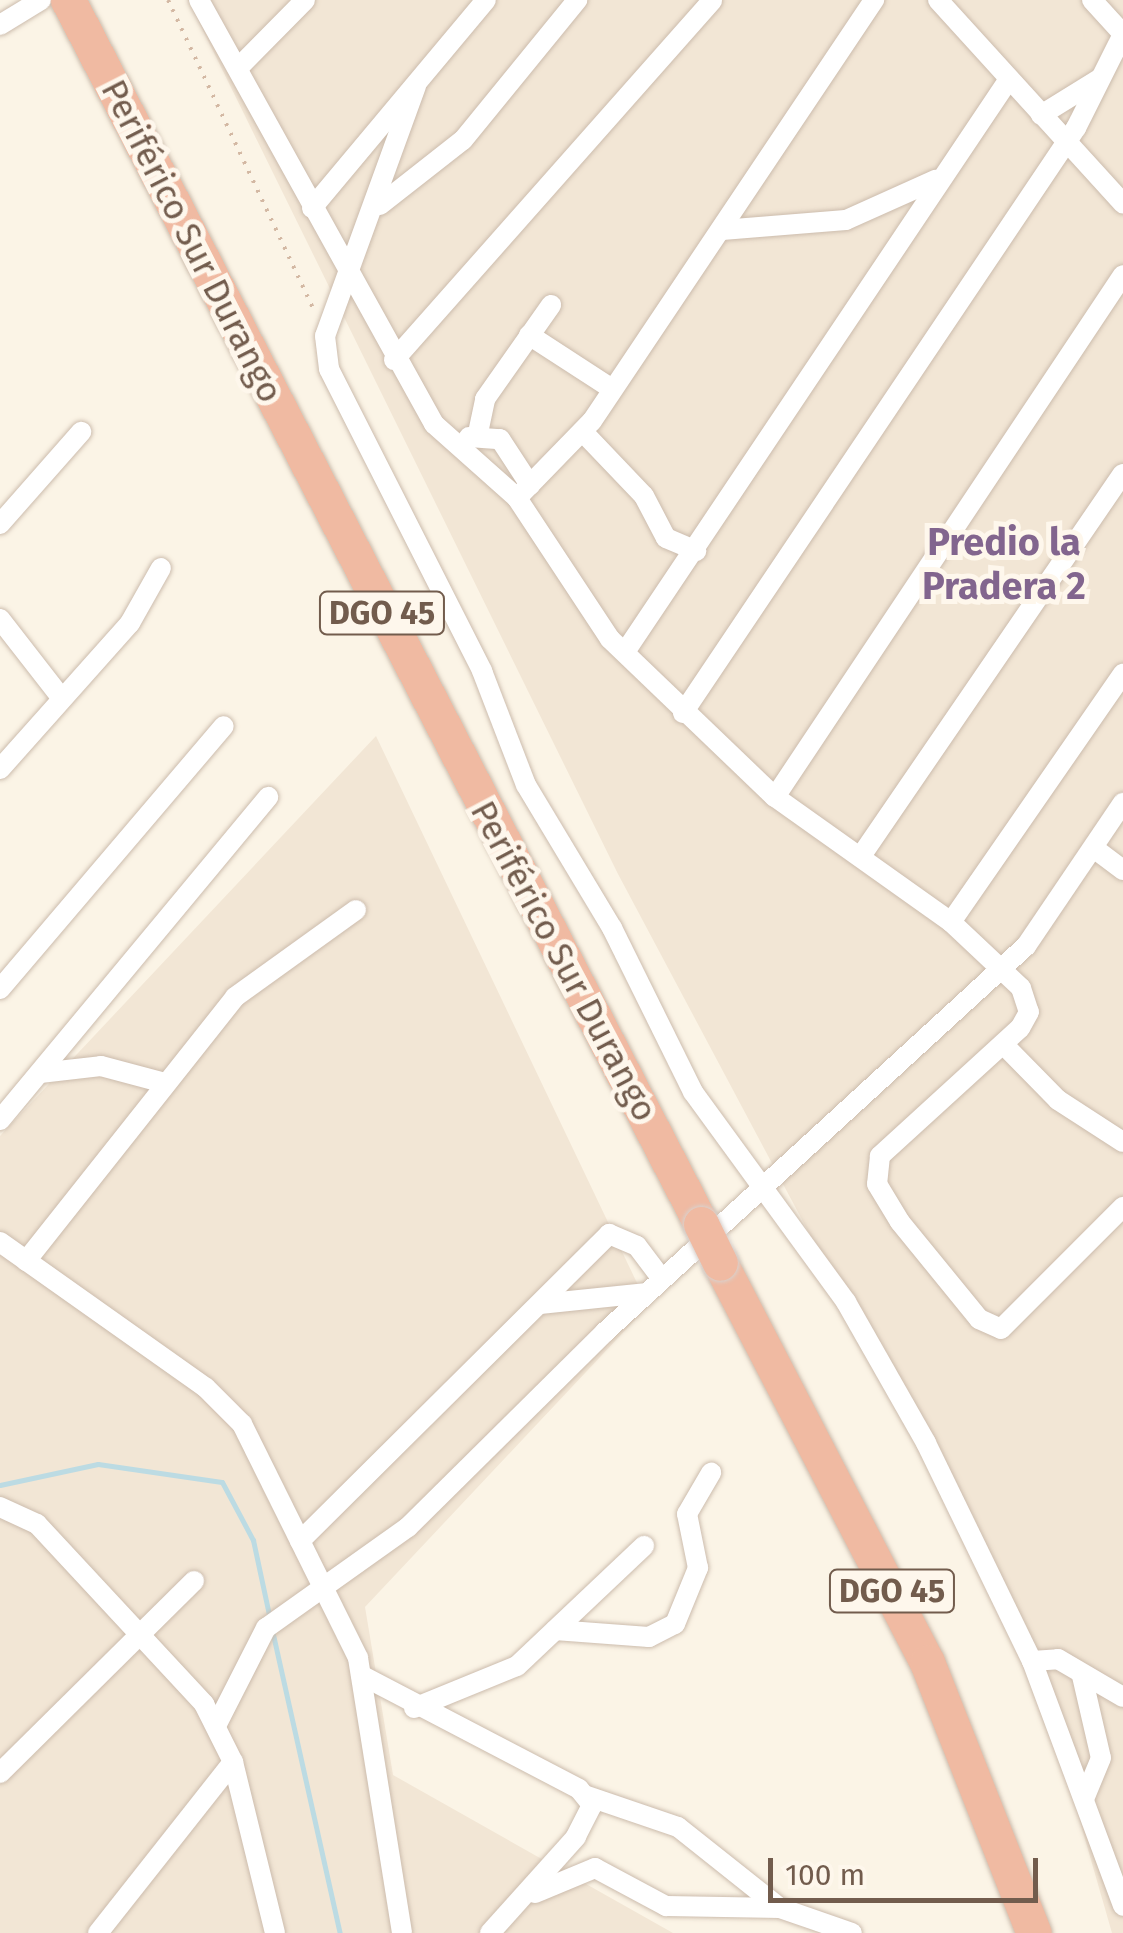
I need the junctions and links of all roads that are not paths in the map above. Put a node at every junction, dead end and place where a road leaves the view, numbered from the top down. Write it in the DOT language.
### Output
graph roads {
  1 [pos="68,0"];
  2 [pos="199,0"];
  3 [pos="305,0"];
  4 [pos="486,0"];
  5 [pos="576,0"];
  6 [pos="712,0"];
  7 [pos="874,0"];
  8 [pos="938,0"];
  9 [pos="1092,0"];
  10 [pos="31,2"];
  11 [pos="0,25"];
  12 [pos="1123,34"];
  13 [pos="241,65"];
  14 [pos="1009,79"];
  15 [pos="1099,79"];
  16 [pos="416,86"];
  17 [pos="1042,116"];
  18 [pos="1066,142"];
  19 [pos="946,172"];
  20 [pos="1123,203"];
  21 [pos="380,205"];
  22 [pos="312,208"];
  23 [pos="722,230"];
  24 [pos="1123,275"];
  25 [pos="350,284"];
  26 [pos="551,306"];
  27 [pos="529,334"];
  28 [pos="394,360"];
  29 [pos="612,389"];
  30 [pos="81,432"];
  31 [pos="582,432"];
  32 [pos="478,433"];
  33 [pos="456,449"];
  34 [pos="1123,474"];
  35 [pos="524,492"];
  36 [pos="0,524"];
  37 [pos="696,551"];
  38 [pos="162,568"];
  39 [pos="0,619"];
  40 [pos="624,652"];
  41 [pos="1123,674"];
  42 [pos="60,696"];
  43 [pos="682,713"];
  44 [pos="224,726"];
  45 [pos="0,769"];
  46 [pos="268,797"];
  47 [pos="776,797"];
  48 [pos="1123,803"];
  49 [pos="1095,849"];
  50 [pos="861,856"];
  51 [pos="1123,870"];
  52 [pos="356,910"];
  53 [pos="951,922"];
  54 [pos="1002,968"];
  55 [pos="0,988"];
  56 [pos="1004,1044"];
  57 [pos="40,1073"];
  58 [pos="165,1083"];
  59 [pos="0,1120"];
  60 [pos="1123,1142"];
  61 [pos="762,1193"];
  62 [pos="1123,1206"];
  63 [pos="0,1242"];
  64 [pos="26,1261"];
  65 [pos="654,1286"];
  66 [pos="538,1305"];
  67 [pos="712,1473"];
  68 [pos="0,1508"];
  69 [pos="300,1541"];
  70 [pos="644,1546"];
  71 [pos="194,1581"];
  72 [pos="325,1590"];
  73 [pos="555,1630"];
  74 [pos="139,1632"];
  75 [pos="1032,1661"];
  76 [pos="362,1674"];
  77 [pos="1082,1676"];
  78 [pos="1123,1697"];
  79 [pos="414,1708"];
  80 [pos="217,1724"];
  81 [pos="233,1762"];
  82 [pos="0,1773"];
  83 [pos="587,1796"];
  84 [pos="1084,1799"];
  85 [pos="516,1904"];
  86 [pos="1123,1906"];
  87 [pos="780,1908"];
  88 [pos="98,1933"];
  89 [pos="275,1933"];
  90 [pos="402,1933"];
  91 [pos="490,1933"];
  92 [pos="852,1933"];
  93 [pos="1034,1933"];
  1 -- 93 [label="highway, Periférico Sur Durango / DGO 45, bridge"];
  2 -- 13 [label="street"];
  3 -- 13 [label="street"];
  4 -- 16 [label="street"];
  5 -- 21 [label="street"];
  6 -- 28 [label="street"];
  7 -- 23 [label="street"];
  8 -- 14 [label="street"];
  9 -- 12 [label="street"];
  10 -- 11 [label="street"];
  12 -- 15 [label="street"];
  13 -- 22 [label="street"];
  14 -- 17 [label="street"];
  14 -- 19 [label="street"];
  15 -- 17 [label="street"];
  15 -- 18 [label="street"];
  16 -- 21 [label="street"];
  16 -- 22 [label="street"];
  17 -- 18 [label="street"];
  18 -- 20 [label="street"];
  18 -- 43 [label="street"];
  19 -- 23 [label="street"];
  19 -- 37 [label="street"];
  21 -- 25 [label="street"];
  22 -- 25 [label="street"];
  23 -- 29 [label="street"];
  24 -- 47 [label="street"];
  25 -- 28 [label="street"];
  25 -- 61 [label="street"];
  26 -- 27 [label="street"];
  27 -- 29 [label="street"];
  27 -- 32 [label="street"];
  28 -- 33 [label="street"];
  29 -- 31 [label="street"];
  30 -- 36 [label="street"];
  31 -- 35 [label="street"];
  31 -- 37 [label="street"];
  32 -- 33 [label="street"];
  32 -- 35 [label="street"];
  33 -- 35 [label="street"];
  34 -- 50 [label="street"];
  35 -- 40 [label="street"];
  37 -- 40 [label="street"];
  38 -- 42 [label="street"];
  39 -- 42 [label="street"];
  40 -- 43 [label="street"];
  41 -- 53 [label="street"];
  42 -- 45 [label="street"];
  43 -- 47 [label="street"];
  44 -- 55 [label="street"];
  46 -- 57 [label="street"];
  47 -- 50 [label="street"];
  48 -- 49 [label="street"];
  49 -- 51 [label="street"];
  49 -- 54 [label="street"];
  50 -- 53 [label="street"];
  52 -- 58 [label="street"];
  53 -- 54 [label="street"];
  54 -- 56 [label="street"];
  54 -- 61 [label="street"];
  56 -- 60 [label="street"];
  56 -- 62 [label="street"];
  57 -- 58 [label="street"];
  57 -- 59 [label="street"];
  58 -- 64 [label="street"];
  61 -- 65 [label="street"];
  61 -- 75 [label="street"];
  63 -- 64 [label="street"];
  64 -- 69 [label="street"];
  65 -- 66 [label="street"];
  65 -- 66 [label="street"];
  65 -- 72 [label="street"];
  66 -- 69 [label="street"];
  67 -- 73 [label="street"];
  68 -- 74 [label="street"];
  69 -- 72 [label="street"];
  70 -- 73 [label="street"];
  71 -- 74 [label="street"];
  72 -- 76 [label="street"];
  72 -- 80 [label="street"];
  73 -- 79 [label="street"];
  74 -- 80 [label="street"];
  74 -- 82 [label="street"];
  75 -- 77 [label="street"];
  75 -- 84 [label="street"];
  76 -- 79 [label="street"];
  76 -- 90 [label="street"];
  77 -- 78 [label="street"];
  77 -- 84 [label="street"];
  79 -- 83 [label="street"];
  80 -- 81 [label="street"];
  81 -- 88 [label="street"];
  81 -- 89 [label="street"];
  83 -- 85 [label="street"];
  83 -- 87 [label="street"];
  84 -- 86 [label="street"];
  85 -- 87 [label="street"];
  85 -- 91 [label="street"];
  87 -- 92 [label="street"];
}
